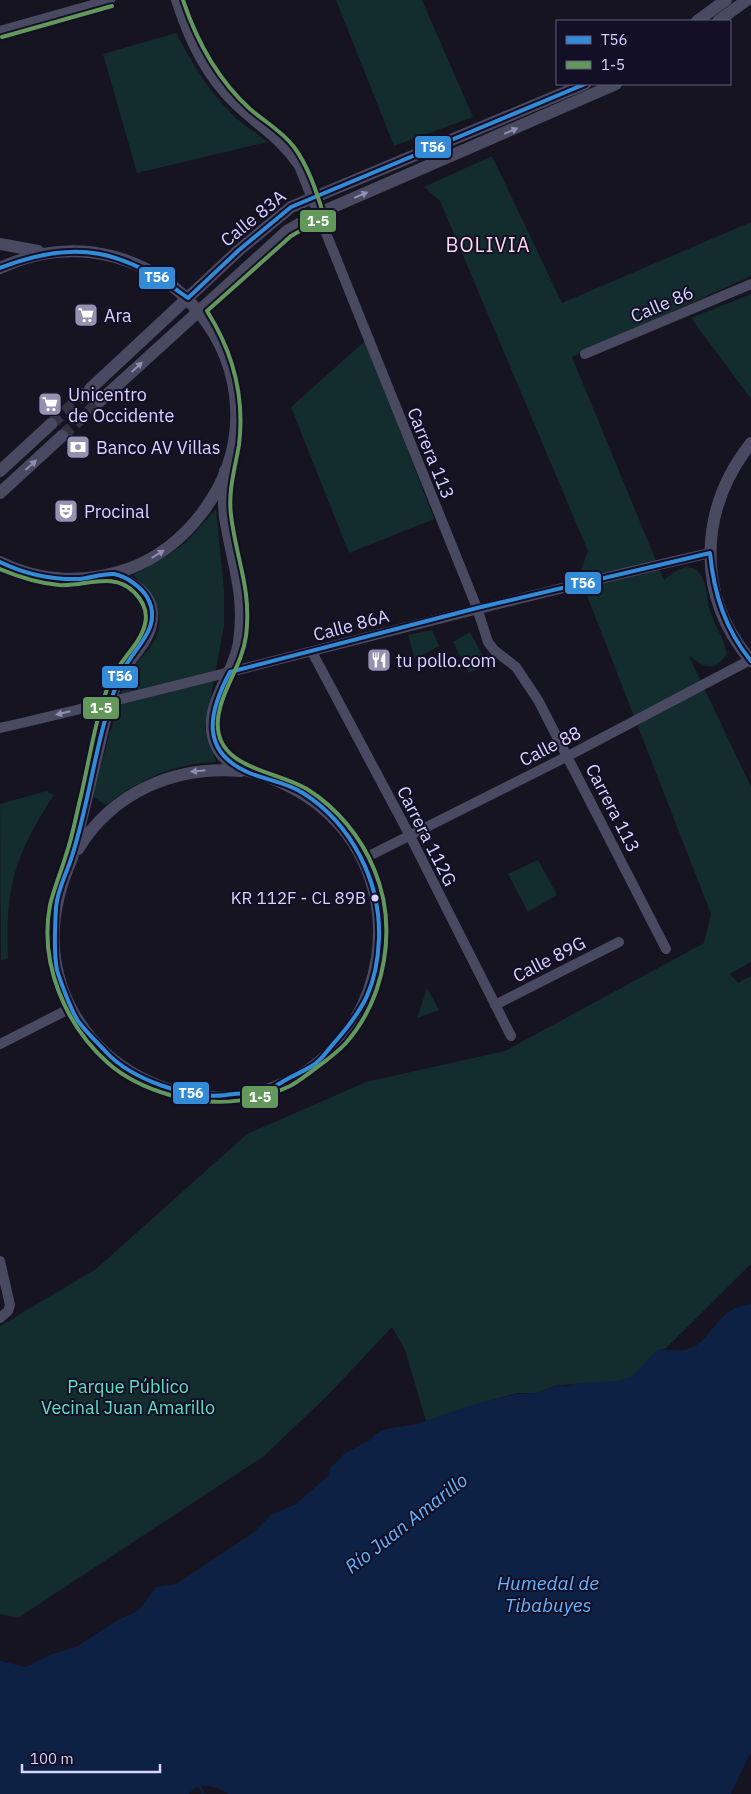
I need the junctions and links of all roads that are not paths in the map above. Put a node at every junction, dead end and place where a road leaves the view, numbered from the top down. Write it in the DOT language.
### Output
graph roads {
  1 [pos="110,0"];
  2 [pos="176,0"];
  3 [pos="726,0"];
  4 [pos="747,0"];
  5 [pos="699,20"];
  6 [pos="719,20"];
  7 [pos="0,31"];
  8 [pos="582,85"];
  9 [pos="614,85"];
  10 [pos="310,198"];
  11 [pos="316,214"];
  12 [pos="0,244"];
  13 [pos="46,252"];
  14 [pos="0,268"];
  15 [pos="751,284"];
  16 [pos="188,298"];
  17 [pos="199,310"];
  18 [pos="142,340"];
  19 [pos="153,352"];
  20 [pos="585,354"];
  21 [pos="751,443"];
  22 [pos="0,471"];
  23 [pos="226,471"];
  24 [pos="0,493"];
  25 [pos="710,553"];
  26 [pos="0,562"];
  27 [pos="114,574"];
  28 [pos="477,608"];
  29 [pos="312,652"];
  30 [pos="751,661"];
  31 [pos="230,672"];
  32 [pos="110,701"];
  33 [pos="0,728"];
  34 [pos="568,756"];
  35 [pos="246,772"];
  36 [pos="409,834"];
  37 [pos="72,858"];
  38 [pos="363,859"];
  39 [pos="618,942"];
  40 [pos="666,949"];
  41 [pos="495,1004"];
  42 [pos="71,1008"];
  43 [pos="511,1036"];
  44 [pos="0,1044"];
  45 [pos="0,1261"];
  46 [pos="0,1318"];
  1 -- 7 [label="street"];
  2 -- 10 [label="street, Carrera 113"];
  3 -- 5 [label="street"];
  4 -- 6 [label="street"];
  8 -- 10 [label="street, Calle 83A"];
  11 -- 9 [label="street, Calle 83A, one-way"];
  10 -- 11 [label="street, Carrera 113"];
  10 -- 16 [label="street, Calle 83A"];
  11 -- 17 [label="street, Calle 83A"];
  11 -- 28 [label="street, Carrera 113"];
  12 -- 13 [label="street"];
  13 -- 14 [label="street"];
  13 -- 16 [label="street"];
  15 -- 20 [label="street, Calle 86"];
  16 -- 17 [label="street"];
  16 -- 18 [label="street, Calle 83A"];
  17 -- 19 [label="street, Calle 83A"];
  17 -- 23 [label="street"];
  18 -- 19 [label="street"];
  18 -- 19 [label="street, Calle 83A, one-way"];
  21 -- 25 [label="street"];
  24 -- 22 [label="street, one-way"];
  27 -- 23 [label="street, one-way"];
  23 -- 31 [label="street"];
  25 -- 28 [label="street, Calle 86A"];
  25 -- 30 [label="street"];
  26 -- 27 [label="street"];
  27 -- 32 [label="street"];
  28 -- 29 [label="street, Calle 86A"];
  28 -- 34 [label="street, Carrera 113"];
  29 -- 31 [label="street, Calle 86A"];
  29 -- 36 [label="street, Carrera 112G"];
  30 -- 34 [label="street, Calle 88"];
  31 -- 32 [label="street, Calle 86A"];
  31 -- 35 [label="street"];
  32 -- 33 [label="street, Calle 86A, one-way"];
  32 -- 37 [label="street"];
  34 -- 36 [label="street, Calle 88"];
  34 -- 40 [label="street, Carrera 113"];
  35 -- 37 [label="street, one-way"];
  35 -- 38 [label="street"];
  36 -- 38 [label="street, Calle 88"];
  36 -- 41 [label="street, Carrera 112G"];
  37 -- 42 [label="street"];
  38 -- 42 [label="street"];
  39 -- 41 [label="street, Calle 89G"];
  41 -- 43 [label="street, Carrera 112G"];
  42 -- 44 [label="street"];
  45 -- 46 [label="street"];
}
